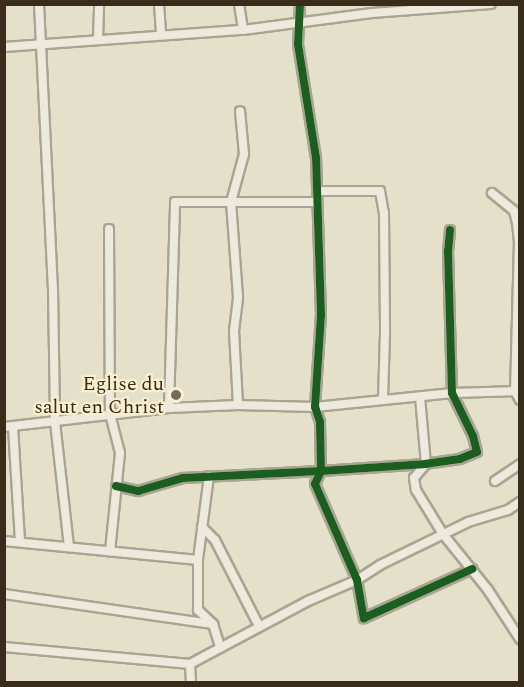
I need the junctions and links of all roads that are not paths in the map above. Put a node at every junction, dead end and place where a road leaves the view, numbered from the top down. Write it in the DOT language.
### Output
graph roads {
  1 [pos="39,4"];
  2 [pos="99,4"];
  3 [pos="159,4"];
  4 [pos="239,4"];
  5 [pos="300,4"];
  6 [pos="491,4"];
  7 [pos="439,6"];
  8 [pos="372,9"];
  9 [pos="301,21"];
  10 [pos="243,30"];
  11 [pos="160,34"];
  12 [pos="98,38"];
  13 [pos="39,44"];
  14 [pos="4,47"];
  15 [pos="240,111"];
  16 [pos="317,192"];
  17 [pos="492,193"];
  18 [pos="231,202"];
  19 [pos="317,202"];
  20 [pos="110,229"];
  21 [pos="450,230"];
  22 [pos="517,391"];
  23 [pos="452,393"];
  24 [pos="420,397"];
  25 [pos="382,400"];
  26 [pos="519,400"];
  27 [pos="238,405"];
  28 [pos="315,407"];
  29 [pos="169,408"];
  30 [pos="110,414"];
  31 [pos="55,422"];
  32 [pos="9,427"];
  33 [pos="426,464"];
  34 [pos="519,464"];
  35 [pos="321,471"];
  36 [pos="209,476"];
  37 [pos="495,481"];
  38 [pos="116,486"];
  39 [pos="519,502"];
  40 [pos="202,527"];
  41 [pos="443,534"];
  42 [pos="4,541"];
  43 [pos="20,542"];
  44 [pos="69,547"];
  45 [pos="110,551"];
  46 [pos="198,560"];
  47 [pos="472,569"];
  48 [pos="357,580"];
  49 [pos="4,594"];
  50 [pos="213,624"];
  51 [pos="259,626"];
  52 [pos="519,639"];
  53 [pos="4,647"];
  54 [pos="220,647"];
  55 [pos="190,664"];
  56 [pos="191,682"];
  1 -- 13 [label="street"];
  2 -- 12 [label="street"];
  3 -- 11 [label="street"];
  4 -- 10 [label="street"];
  5 -- 9 [label="street"];
  6 -- 7 [label="street"];
  7 -- 8 [label="street"];
  8 -- 9 [label="street"];
  9 -- 10 [label="street"];
  9 -- 16 [label="street"];
  10 -- 11 [label="street"];
  11 -- 12 [label="street"];
  12 -- 13 [label="street"];
  13 -- 14 [label="street"];
  13 -- 31 [label="street"];
  15 -- 18 [label="street"];
  16 -- 19 [label="street"];
  16 -- 25 [label="street"];
  17 -- 22 [label="street"];
  18 -- 19 [label="street"];
  18 -- 27 [label="street"];
  18 -- 29 [label="street"];
  19 -- 28 [label="street"];
  20 -- 30 [label="street"];
  21 -- 23 [label="street"];
  22 -- 23 [label="street"];
  22 -- 26 [label="street"];
  23 -- 24 [label="street"];
  23 -- 33 [label="street"];
  24 -- 25 [label="street"];
  24 -- 33 [label="street"];
  25 -- 28 [label="street"];
  27 -- 28 [label="street"];
  27 -- 29 [label="street"];
  28 -- 35 [label="street"];
  29 -- 30 [label="street"];
  30 -- 31 [label="street"];
  30 -- 38 [label="street"];
  31 -- 32 [label="street"];
  31 -- 44 [label="street"];
  32 -- 43 [label="street"];
  33 -- 35 [label="street"];
  33 -- 41 [label="street"];
  34 -- 37 [label="street"];
  35 -- 36 [label="street"];
  35 -- 48 [label="street"];
  36 -- 38 [label="street"];
  36 -- 40 [label="street"];
  38 -- 45 [label="street"];
  39 -- 41 [label="street"];
  40 -- 46 [label="street"];
  40 -- 51 [label="street"];
  41 -- 47 [label="street"];
  41 -- 48 [label="street"];
  42 -- 43 [label="street"];
  43 -- 44 [label="street"];
  44 -- 45 [label="street"];
  45 -- 46 [label="street"];
  46 -- 50 [label="street"];
  47 -- 48 [label="street"];
  47 -- 52 [label="street"];
  48 -- 51 [label="street"];
  49 -- 50 [label="street"];
  50 -- 54 [label="street"];
  51 -- 54 [label="street"];
  53 -- 55 [label="street"];
  54 -- 55 [label="street"];
  55 -- 56 [label="street"];
}
